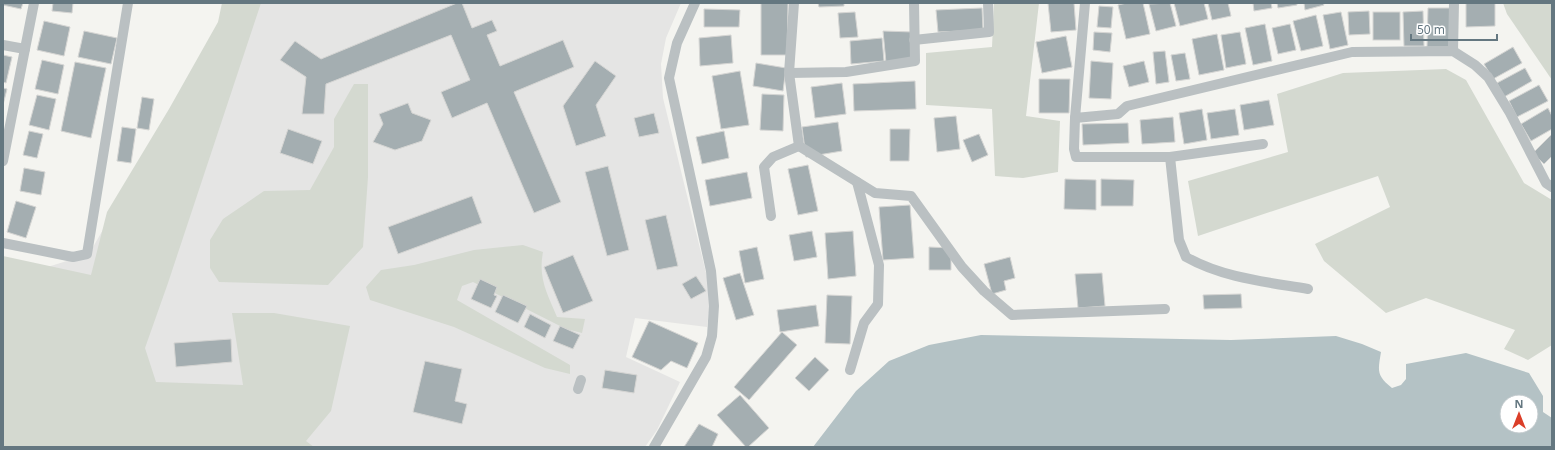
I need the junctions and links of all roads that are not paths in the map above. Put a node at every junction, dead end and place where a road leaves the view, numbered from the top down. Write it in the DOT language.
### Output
graph roads {
  1 [pos="34,3"];
  2 [pos="128,3"];
  3 [pos="695,3"];
  4 [pos="794,3"];
  5 [pos="914,3"];
  6 [pos="988,3"];
  7 [pos="1085,3"];
  8 [pos="1454,3"];
  9 [pos="914,40"];
  10 [pos="3,45"];
  11 [pos="25,50"];
  12 [pos="1453,51"];
  13 [pos="789,73"];
  14 [pos="1075,118"];
  15 [pos="1263,144"];
  16 [pos="799,146"];
  17 [pos="1170,157"];
  18 [pos="3,161"];
  19 [pos="857,182"];
  20 [pos="1552,187"];
  21 [pos="771,216"];
  22 [pos="3,243"];
  23 [pos="1308,289"];
  24 [pos="1165,308"];
  25 [pos="850,370"];
  26 [pos="654,447"];
  1 -- 11 [label="street"];
  2 -- 22 [label="street"];
  3 -- 26 [label="street"];
  4 -- 13 [label="street"];
  5 -- 9 [label="street"];
  6 -- 9 [label="street"];
  7 -- 14 [label="street"];
  8 -- 12 [label="street"];
  9 -- 13 [label="street"];
  10 -- 11 [label="street"];
  11 -- 18 [label="street"];
  12 -- 14 [label="street"];
  12 -- 20 [label="street"];
  13 -- 16 [label="street"];
  14 -- 17 [label="street"];
  15 -- 17 [label="street"];
  16 -- 19 [label="street"];
  16 -- 21 [label="street"];
  17 -- 23 [label="street"];
  19 -- 24 [label="street"];
  19 -- 25 [label="street"];
}
